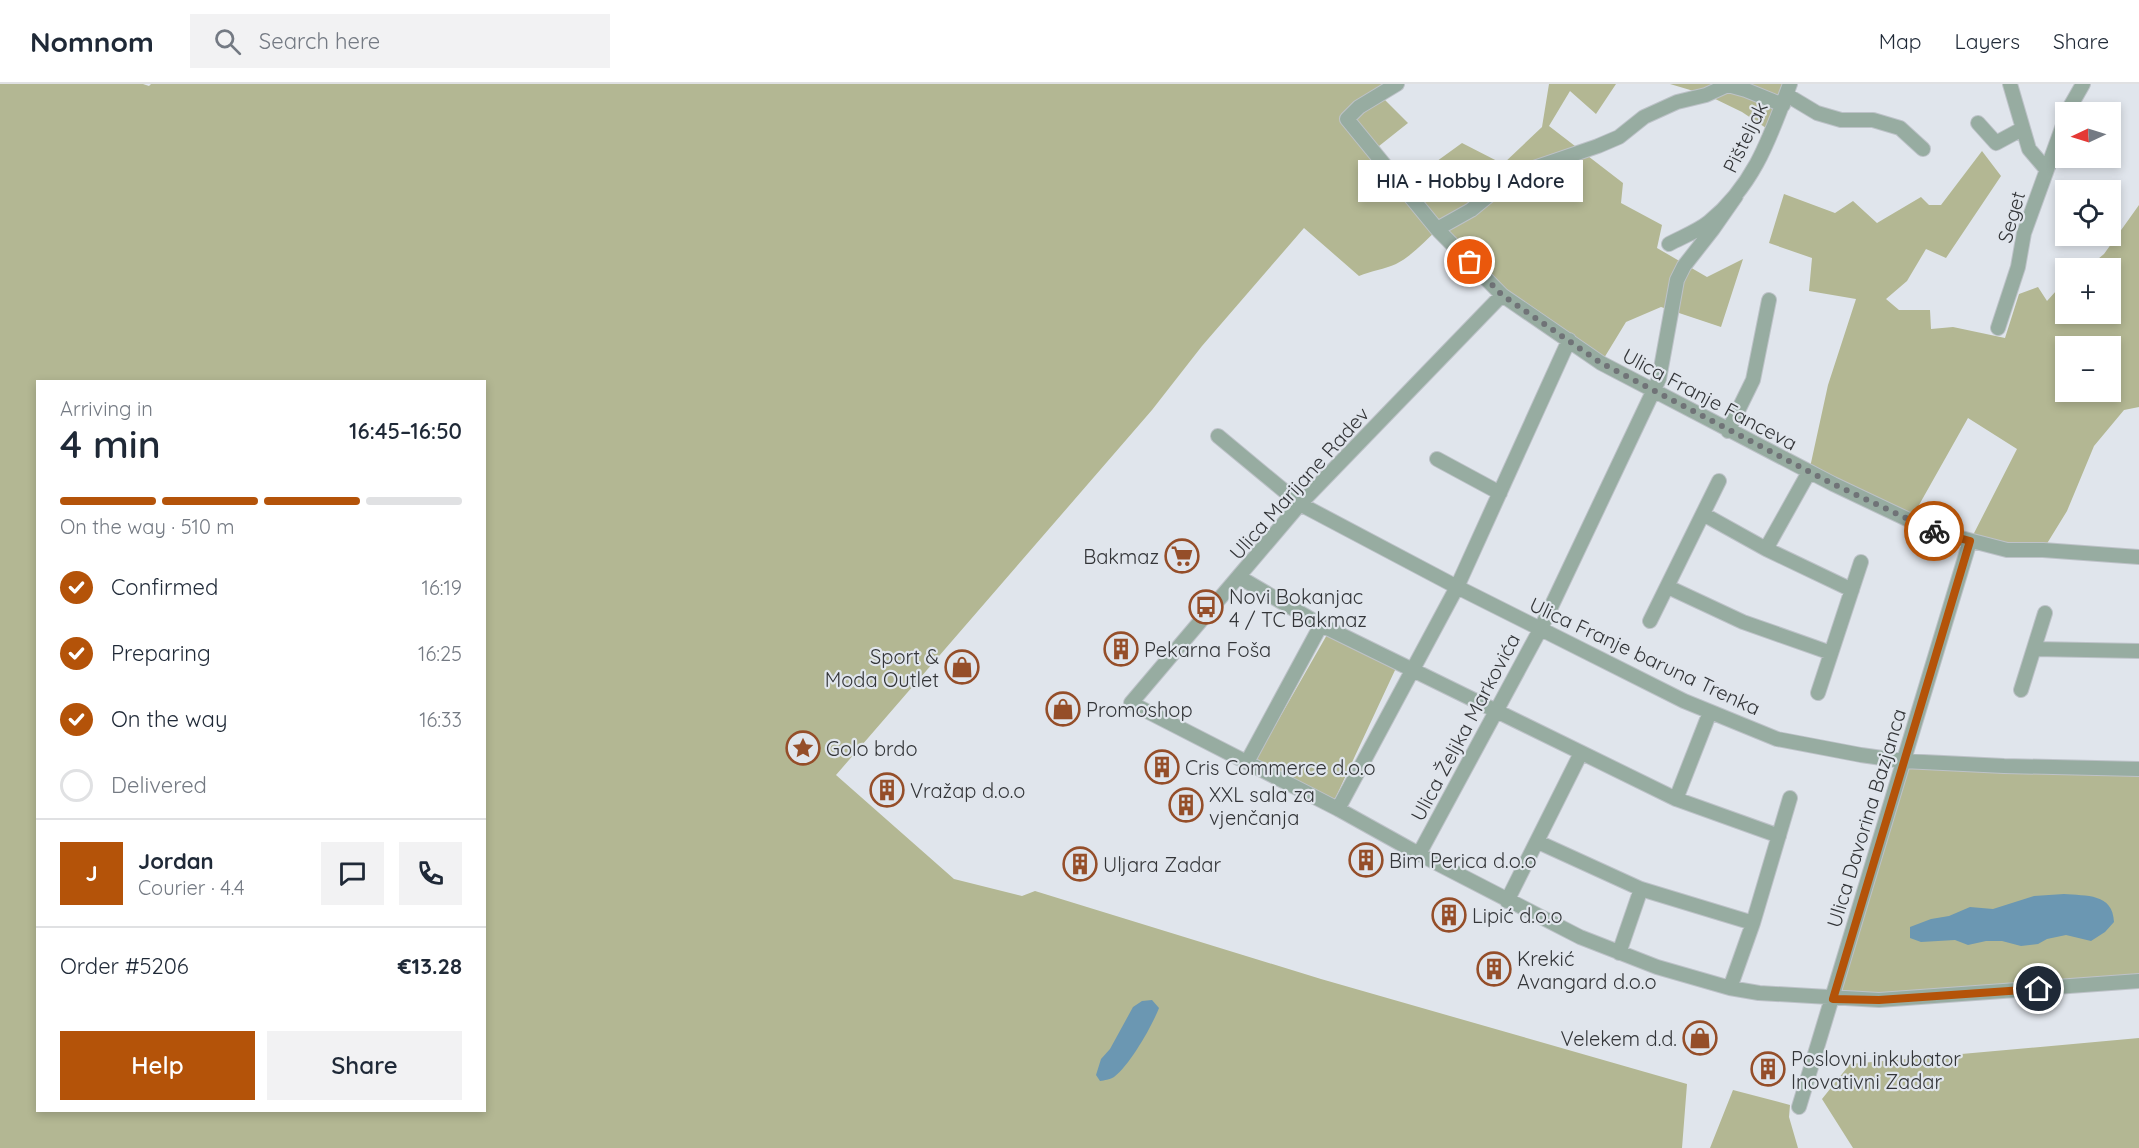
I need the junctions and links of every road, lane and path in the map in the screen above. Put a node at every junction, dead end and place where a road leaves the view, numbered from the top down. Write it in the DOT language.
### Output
graph roads {
  1 [pos="1397,84"];
  2 [pos="2010,84"];
  3 [pos="2084,84"];
  4 [pos="1787,95"];
  5 [pos="2073,102"];
  6 [pos="1978,123"];
  7 [pos="2022,129"];
  8 [pos="2055,146"];
  9 [pos="1923,149"];
  10 [pos="2046,170"];
  11 [pos="1736,196"];
  12 [pos="1437,229"];
  13 [pos="1669,244"];
  14 [pos="1502,295"];
  15 [pos="1769,300"];
  16 [pos="1998,328"];
  17 [pos="1569,340"];
  18 [pos="1653,391"];
  19 [pos="1728,431"];
  20 [pos="1218,436"];
  21 [pos="1437,459"];
  22 [pos="1809,472"];
  23 [pos="1719,481"];
  24 [pos="1500,493"];
  25 [pos="1300,504"];
  26 [pos="1703,514"];
  27 [pos="1970,541"];
  28 [pos="1766,549"];
  29 [pos="2139,557"];
  30 [pos="1861,562"];
  31 [pos="1239,577"];
  32 [pos="1457,587"];
  33 [pos="1668,587"];
  34 [pos="1851,590"];
  35 [pos="2045,614"];
  36 [pos="1650,621"];
  37 [pos="1322,625"];
  38 [pos="1541,628"];
  39 [pos="2034,648"];
  40 [pos="2139,651"];
  41 [pos="1830,653"];
  42 [pos="1413,670"];
  43 [pos="2021,690"];
  44 [pos="1818,693"];
  45 [pos="1497,712"];
  46 [pos="1710,712"];
  47 [pos="1581,753"];
  48 [pos="1904,760"];
  49 [pos="1247,762"];
  50 [pos="2139,769"];
  51 [pos="1790,798"];
  52 [pos="1676,800"];
  53 [pos="1338,809"];
  54 [pos="1779,836"];
  55 [pos="1538,842"];
  56 [pos="1419,854"];
  57 [pos="1641,889"];
  58 [pos="1508,901"];
  59 [pos="1753,924"];
  60 [pos="1619,953"];
  61 [pos="2139,981"];
  62 [pos="1730,988"];
  63 [pos="1833,999"];
  64 [pos="1799,1107"];
  1 -- 12 [label="street, Ulica Franje Fanceva"];
  2 -- 7 [label="street"];
  3 -- 5 [label="street"];
  4 -- 9 [label="street"];
  4 -- 11 [label="street, Pišteljak"];
  4 -- 12 [label="street"];
  6 -- 7 [label="street"];
  7 -- 10 [label="street"];
  8 -- 10 [label="street, Seget"];
  10 -- 16 [label="street, Seget"];
  11 -- 13 [label="street, Pišteljak"];
  11 -- 18 [label="street, Ulica Željka Markovića"];
  12 -- 14 [label="street, Ulica Franje Fanceva"];
  14 -- 17 [label="street, Ulica Franje Fanceva"];
  14 -- 25 [label="street, Ulica Marijane Radev"];
  15 -- 19 [label="street"];
  17 -- 18 [label="street, Ulica Franje Fanceva"];
  17 -- 24 [label="street"];
  18 -- 19 [label="street, Ulica Franje Fanceva"];
  18 -- 38 [label="street, Ulica Željka Markovića"];
  19 -- 22 [label="street, Ulica Franje Fanceva"];
  20 -- 25 [label="street, Ulica Franje baruna Trenka"];
  21 -- 24 [label="street"];
  22 -- 27 [label="street, Ulica Franje Fanceva"];
  22 -- 28 [label="street"];
  23 -- 26 [label="street"];
  24 -- 32 [label="street"];
  25 -- 31 [label="street, Ulica Marijane Radev"];
  25 -- 32 [label="street, Ulica Franje baruna Trenka"];
  26 -- 28 [label="street"];
  26 -- 33 [label="street"];
  27 -- 29 [label="street, Ulica Franje Fanceva"];
  27 -- 48 [label="street, Ulica Davorina Bazjanca"];
  28 -- 34 [label="street"];
  30 -- 34 [label="street"];
  31 -- 37 [label="street"];
  31 -- 49 [label="street, Ulica Marijane Radev"];
  32 -- 38 [label="street, Ulica Franje baruna Trenka"];
  32 -- 42 [label="street"];
  33 -- 36 [label="street"];
  33 -- 41 [label="street"];
  34 -- 41 [label="street"];
  35 -- 39 [label="street"];
  37 -- 42 [label="street"];
  37 -- 49 [label="street"];
  38 -- 45 [label="street, Ulica Željka Markovića"];
  38 -- 46 [label="street, Ulica Franje baruna Trenka"];
  39 -- 40 [label="street"];
  39 -- 43 [label="street"];
  41 -- 44 [label="street"];
  42 -- 45 [label="street"];
  42 -- 53 [label="street"];
  45 -- 47 [label="street"];
  45 -- 56 [label="street, Ulica Željka Markovića"];
  46 -- 48 [label="street, Ulica Franje baruna Trenka"];
  46 -- 52 [label="street"];
  47 -- 52 [label="street"];
  47 -- 55 [label="street"];
  48 -- 50 [label="street, Ulica Franje baruna Trenka"];
  48 -- 63 [label="street, Ulica Davorina Bazjanca"];
  49 -- 53 [label="street"];
  51 -- 54 [label="street"];
  52 -- 54 [label="street"];
  53 -- 56 [label="street"];
  54 -- 59 [label="street"];
  55 -- 57 [label="street"];
  55 -- 58 [label="street"];
  56 -- 58 [label="street"];
  57 -- 59 [label="street"];
  57 -- 60 [label="street"];
  58 -- 60 [label="street"];
  59 -- 62 [label="street"];
  60 -- 62 [label="street"];
  61 -- 63 [label="street"];
  62 -- 63 [label="street"];
  63 -- 64 [label="street, Ulica Davorina Bazjanca"];
}
